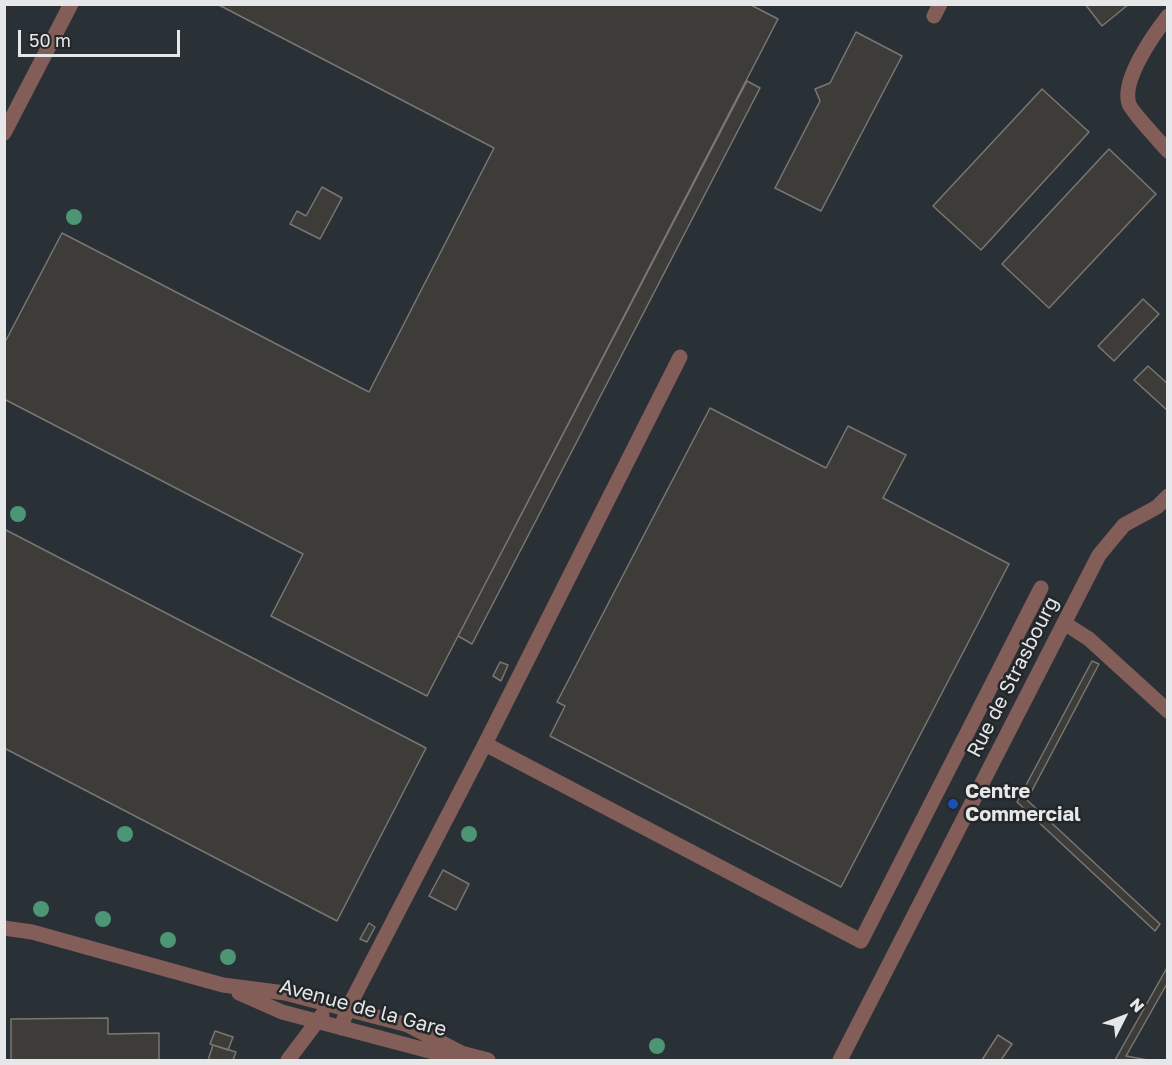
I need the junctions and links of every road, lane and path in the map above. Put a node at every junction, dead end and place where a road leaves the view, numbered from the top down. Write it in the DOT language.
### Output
graph roads {
  1 [pos="71,4"];
  2 [pos="1167,16"];
  3 [pos="4,133"];
  4 [pos="1167,151"];
  5 [pos="680,357"];
  6 [pos="1167,496"];
  7 [pos="1041,588"];
  8 [pos="1064,623"];
  9 [pos="1167,711"];
  10 [pos="485,744"];
  11 [pos="4,928"];
  12 [pos="223,985"];
  13 [pos="330,1005"];
  14 [pos="347,1010"];
  15 [pos="317,1022"];
  16 [pos="341,1028"];
  17 [pos="460,1053"];
  18 [pos="288,1060"];
  19 [pos="488,1060"];
  20 [pos="840,1060"];
  1 -- 3 [label="street"];
  2 -- 4 [label="street"];
  5 -- 10 [label="street"];
  6 -- 8 [label="street, Rue de Strasbourg"];
  7 -- 10 [label="street"];
  8 -- 9 [label="street"];
  8 -- 20 [label="street, Rue de Strasbourg"];
  10 -- 14 [label="street"];
  11 -- 12 [label="street, Avenue de la Gare"];
  12 -- 13 [label="street, Avenue de la Gare"];
  12 -- 15 [label="street, Avenue de la Gare"];
  13 -- 14 [label="street, Avenue de la Gare"];
  13 -- 15 [label="street"];
  14 -- 16 [label="street"];
  14 -- 17 [label="street, Avenue de la Gare"];
  15 -- 16 [label="street, Avenue de la Gare"];
  15 -- 18 [label="street"];
  16 -- 17 [label="street, Avenue de la Gare"];
  17 -- 19 [label="street, Avenue de la Gare"];
}
